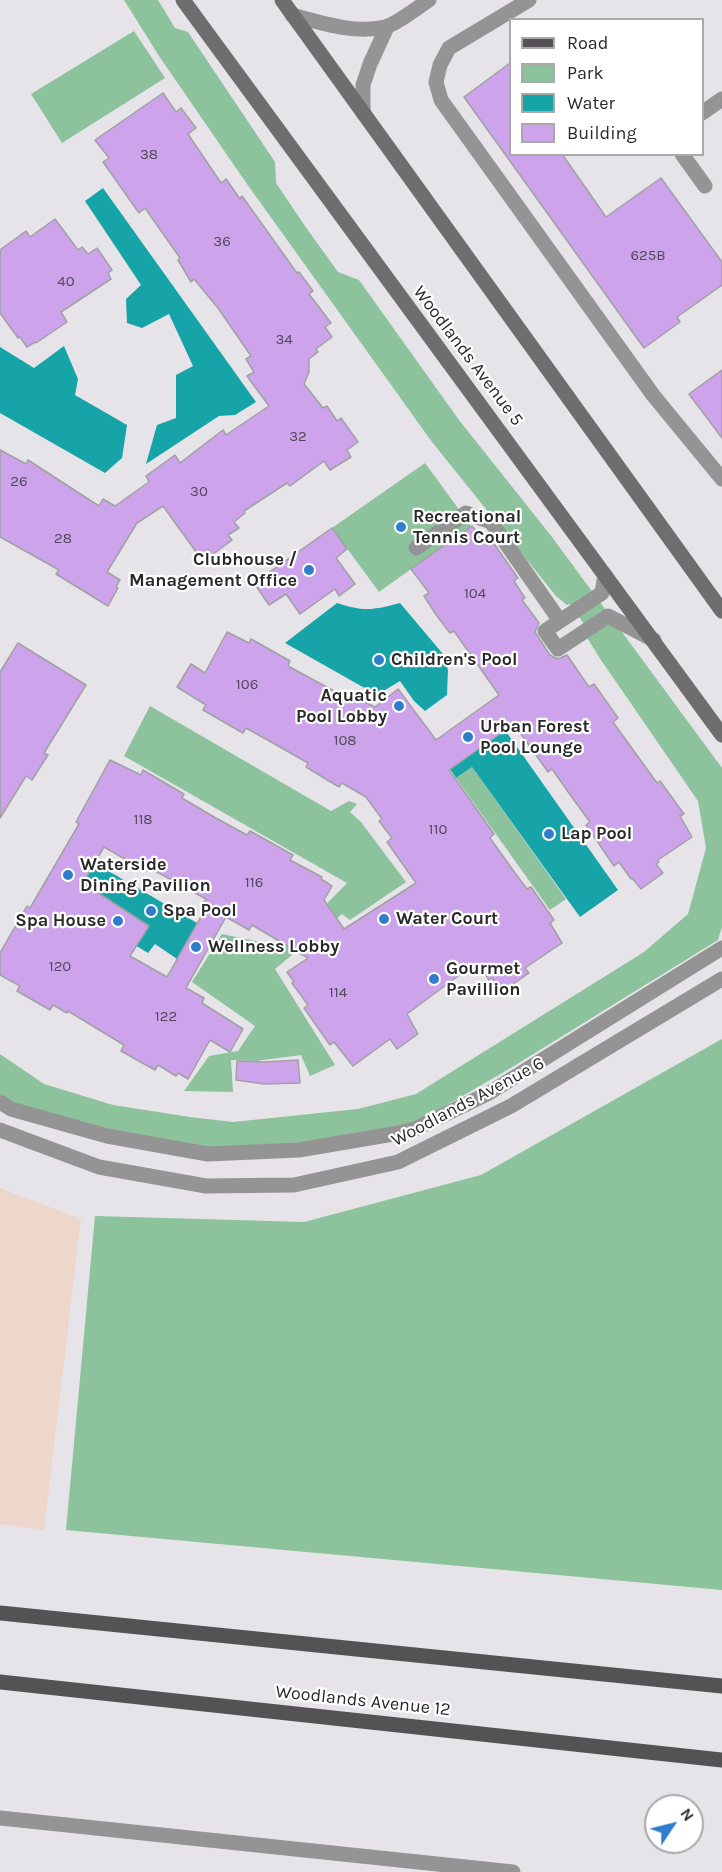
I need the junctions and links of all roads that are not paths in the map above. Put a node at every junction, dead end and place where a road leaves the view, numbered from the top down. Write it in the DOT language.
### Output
graph roads {
  1 [pos="183,0"];
  2 [pos="282,0"];
  3 [pos="429,0"];
  4 [pos="529,0"];
  5 [pos="292,15"];
  6 [pos="387,27"];
  7 [pos="722,99"];
  8 [pos="704,111"];
  9 [pos="363,113"];
  10 [pos="683,156"];
  11 [pos="705,186"];
  12 [pos="722,479"];
  13 [pos="416,548"];
  14 [pos="605,575"];
  15 [pos="722,611"];
  16 [pos="560,621"];
  17 [pos="654,640"];
  18 [pos="722,735"];
  19 [pos="722,948"];
  20 [pos="722,979"];
  21 [pos="0,1102"];
  22 [pos="0,1130"];
  23 [pos="0,1613"];
  24 [pos="0,1682"];
  25 [pos="722,1686"];
  26 [pos="722,1760"];
  27 [pos="0,1818"];
  28 [pos="513,1872"];
  1 -- 14 [label="main road, Woodlands Avenue 5"];
  2 -- 5 [label="main road"];
  3 -- 6 [label="street"];
  4 -- 12 [label="street"];
  5 -- 6 [label="street"];
  5 -- 9 [label="main road"];
  6 -- 9 [label="street"];
  7 -- 8 [label="street"];
  9 -- 15 [label="main road"];
  10 -- 11 [label="street"];
  13 -- 16 [label="street"];
  14 -- 16 [label="street"];
  14 -- 17 [label="main road, Woodlands Avenue 5"];
  16 -- 17 [label="street"];
  17 -- 18 [label="main road, Woodlands Avenue 5"];
  19 -- 21 [label="street, Woodlands Avenue 6"];
  20 -- 22 [label="street, Woodlands Avenue 6"];
  23 -- 25 [label="main road"];
  24 -- 26 [label="main road, Woodlands Avenue 12"];
  27 -- 28 [label="street"];
}
